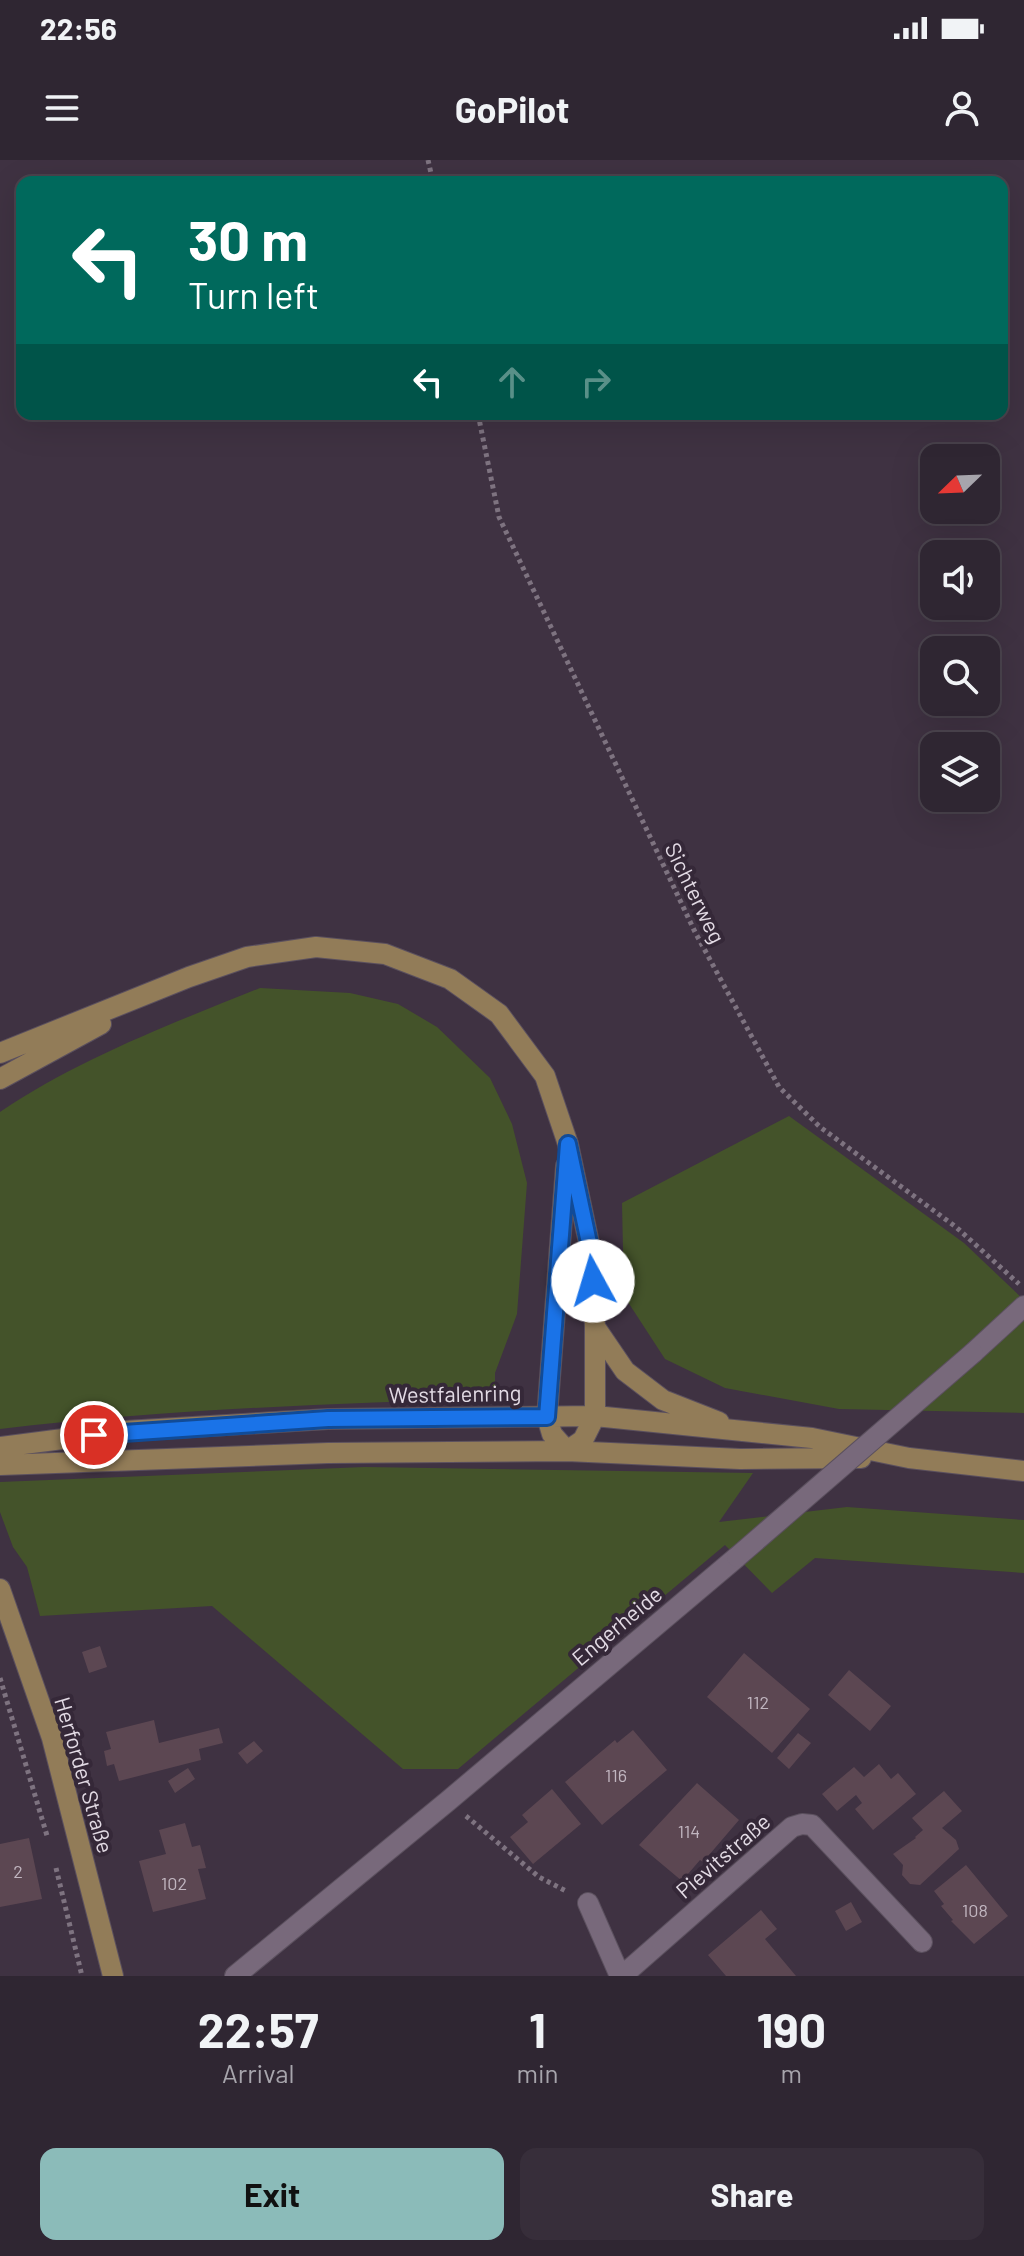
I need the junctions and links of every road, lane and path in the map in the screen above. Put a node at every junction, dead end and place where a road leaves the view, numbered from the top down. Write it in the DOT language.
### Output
graph roads {
  1 [pos="479,420"];
  2 [pos="189,977"];
  3 [pos="0,1053"];
  4 [pos="0,1079"];
  5 [pos="568,1144"];
  6 [pos="1024,1289"];
  7 [pos="1024,1306"];
  8 [pos="595,1327"];
  9 [pos="595,1416"];
  10 [pos="547,1417"];
  11 [pos="741,1431"];
  12 [pos="0,1447"];
  13 [pos="567,1451"];
  14 [pos="909,1458"];
  15 [pos="0,1465"];
  16 [pos="1024,1471"];
  17 [pos="0,1589"];
  18 [pos="0,1678"];
  19 [pos="448,1801"];
  20 [pos="50,1844"];
  21 [pos="54,1859"];
  22 [pos="588,1903"];
  23 [pos="922,1942"];
  24 [pos="82,1976"];
  25 [pos="113,1976"];
  26 [pos="235,1976"];
  27 [pos="621,1976"];
  1 -- 6 [label="path, Sichterweg"];
  2 -- 3 [label="main road"];
  2 -- 4 [label="main road"];
  2 -- 5 [label="main road"];
  5 -- 8 [label="main road"];
  5 -- 10 [label="main road"];
  7 -- 19 [label="street, Engerheide, bridge"];
  8 -- 9 [label="main road"];
  8 -- 11 [label="main road"];
  9 -- 10 [label="main road, Westfalenring"];
  9 -- 11 [label="main road, Westfalenring"];
  9 -- 13 [label="main road"];
  10 -- 12 [label="main road, Westfalenring"];
  10 -- 13 [label="main road"];
  11 -- 14 [label="main road, Westfalenring"];
  13 -- 14 [label="main road, Westfalenring"];
  13 -- 15 [label="main road, Westfalenring"];
  14 -- 16 [label="main road, Westfalenring"];
  17 -- 25 [label="main road, Herforder Straße"];
  18 -- 20 [label="path"];
  19 -- 22 [label="path"];
  19 -- 26 [label="street, Engerheide"];
  21 -- 24 [label="path"];
  22 -- 27 [label="street, Pievitstraße"];
  23 -- 27 [label="street, Pievitstraße"];
}
